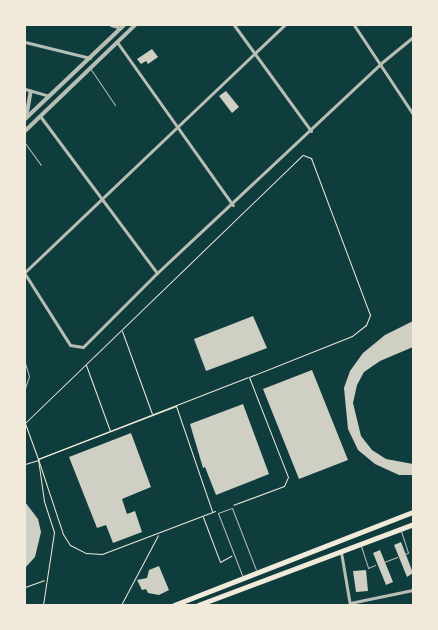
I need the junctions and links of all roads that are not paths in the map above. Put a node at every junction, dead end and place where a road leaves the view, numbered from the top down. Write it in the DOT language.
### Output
graph roads {
  1 [pos="111,25"];
  2 [pos="135,25"];
  3 [pos="234,25"];
  4 [pos="284,25"];
  5 [pos="354,25"];
  6 [pos="123,26"];
  7 [pos="413,38"];
  8 [pos="25,42"];
  9 [pos="117,42"];
  10 [pos="254,55"];
  11 [pos="90,58"];
  12 [pos="380,64"];
  13 [pos="90,68"];
  14 [pos="25,89"];
  15 [pos="31,91"];
  16 [pos="49,96"];
  17 [pos="115,105"];
  18 [pos="413,114"];
  19 [pos="40,116"];
  20 [pos="25,119"];
  21 [pos="177,125"];
  22 [pos="25,131"];
  23 [pos="310,131"];
  24 [pos="25,143"];
  25 [pos="42,165"];
  26 [pos="102,198"];
  27 [pos="232,205"];
  28 [pos="25,273"];
  29 [pos="157,273"];
  30 [pos="25,363"];
  31 [pos="25,388"];
  32 [pos="413,512"];
  33 [pos="413,524"];
  34 [pos="400,528"];
  35 [pos="361,545"];
  36 [pos="341,552"];
  37 [pos="404,554"];
  38 [pos="397,557"];
  39 [pos="384,562"];
  40 [pos="374,566"];
  41 [pos="257,573"];
  42 [pos="244,578"];
  43 [pos="222,586"];
  44 [pos="413,590"];
  45 [pos="226,595"];
  46 [pos="350,604"];
  47 [pos="174,605"];
  48 [pos="198,605"];
  1 -- 6 [label="street"];
  2 -- 9 [label="street"];
  3 -- 10 [label="street"];
  4 -- 10 [label="street"];
  5 -- 12 [label="street"];
  6 -- 11 [label="street"];
  7 -- 12 [label="street"];
  8 -- 11 [label="street"];
  9 -- 13 [label="street"];
  9 -- 21 [label="street"];
  10 -- 21 [label="street"];
  10 -- 23 [label="street"];
  11 -- 16 [label="street"];
  12 -- 18 [label="street"];
  12 -- 23 [label="street"];
  13 -- 17 [label="lane"];
  13 -- 19 [label="street"];
  14 -- 15 [label="street"];
  15 -- 16 [label="street"];
  15 -- 20 [label="street"];
  16 -- 20 [label="street"];
  19 -- 22 [label="street"];
  19 -- 26 [label="street"];
  21 -- 26 [label="street"];
  21 -- 27 [label="street"];
  23 -- 27 [label="street"];
  24 -- 25 [label="lane"];
  26 -- 28 [label="street"];
  26 -- 29 [label="street"];
  27 -- 29 [label="street"];
  28 -- 29 [label="street"];
  30 -- 31 [label="lane"];
  32 -- 41 [label="main road"];
  33 -- 34 [label="main road"];
  34 -- 35 [label="main road"];
  34 -- 37 [label="lane"];
  35 -- 36 [label="main road"];
  35 -- 40 [label="lane"];
  36 -- 45 [label="main road"];
  36 -- 46 [label="street"];
  38 -- 39 [label="lane"];
  41 -- 42 [label="main road"];
  41 -- 42 [label="lane"];
  42 -- 43 [label="main road"];
  43 -- 45 [label="main road"];
  43 -- 47 [label="main road"];
  44 -- 46 [label="street"];
  45 -- 48 [label="main road"];
}
